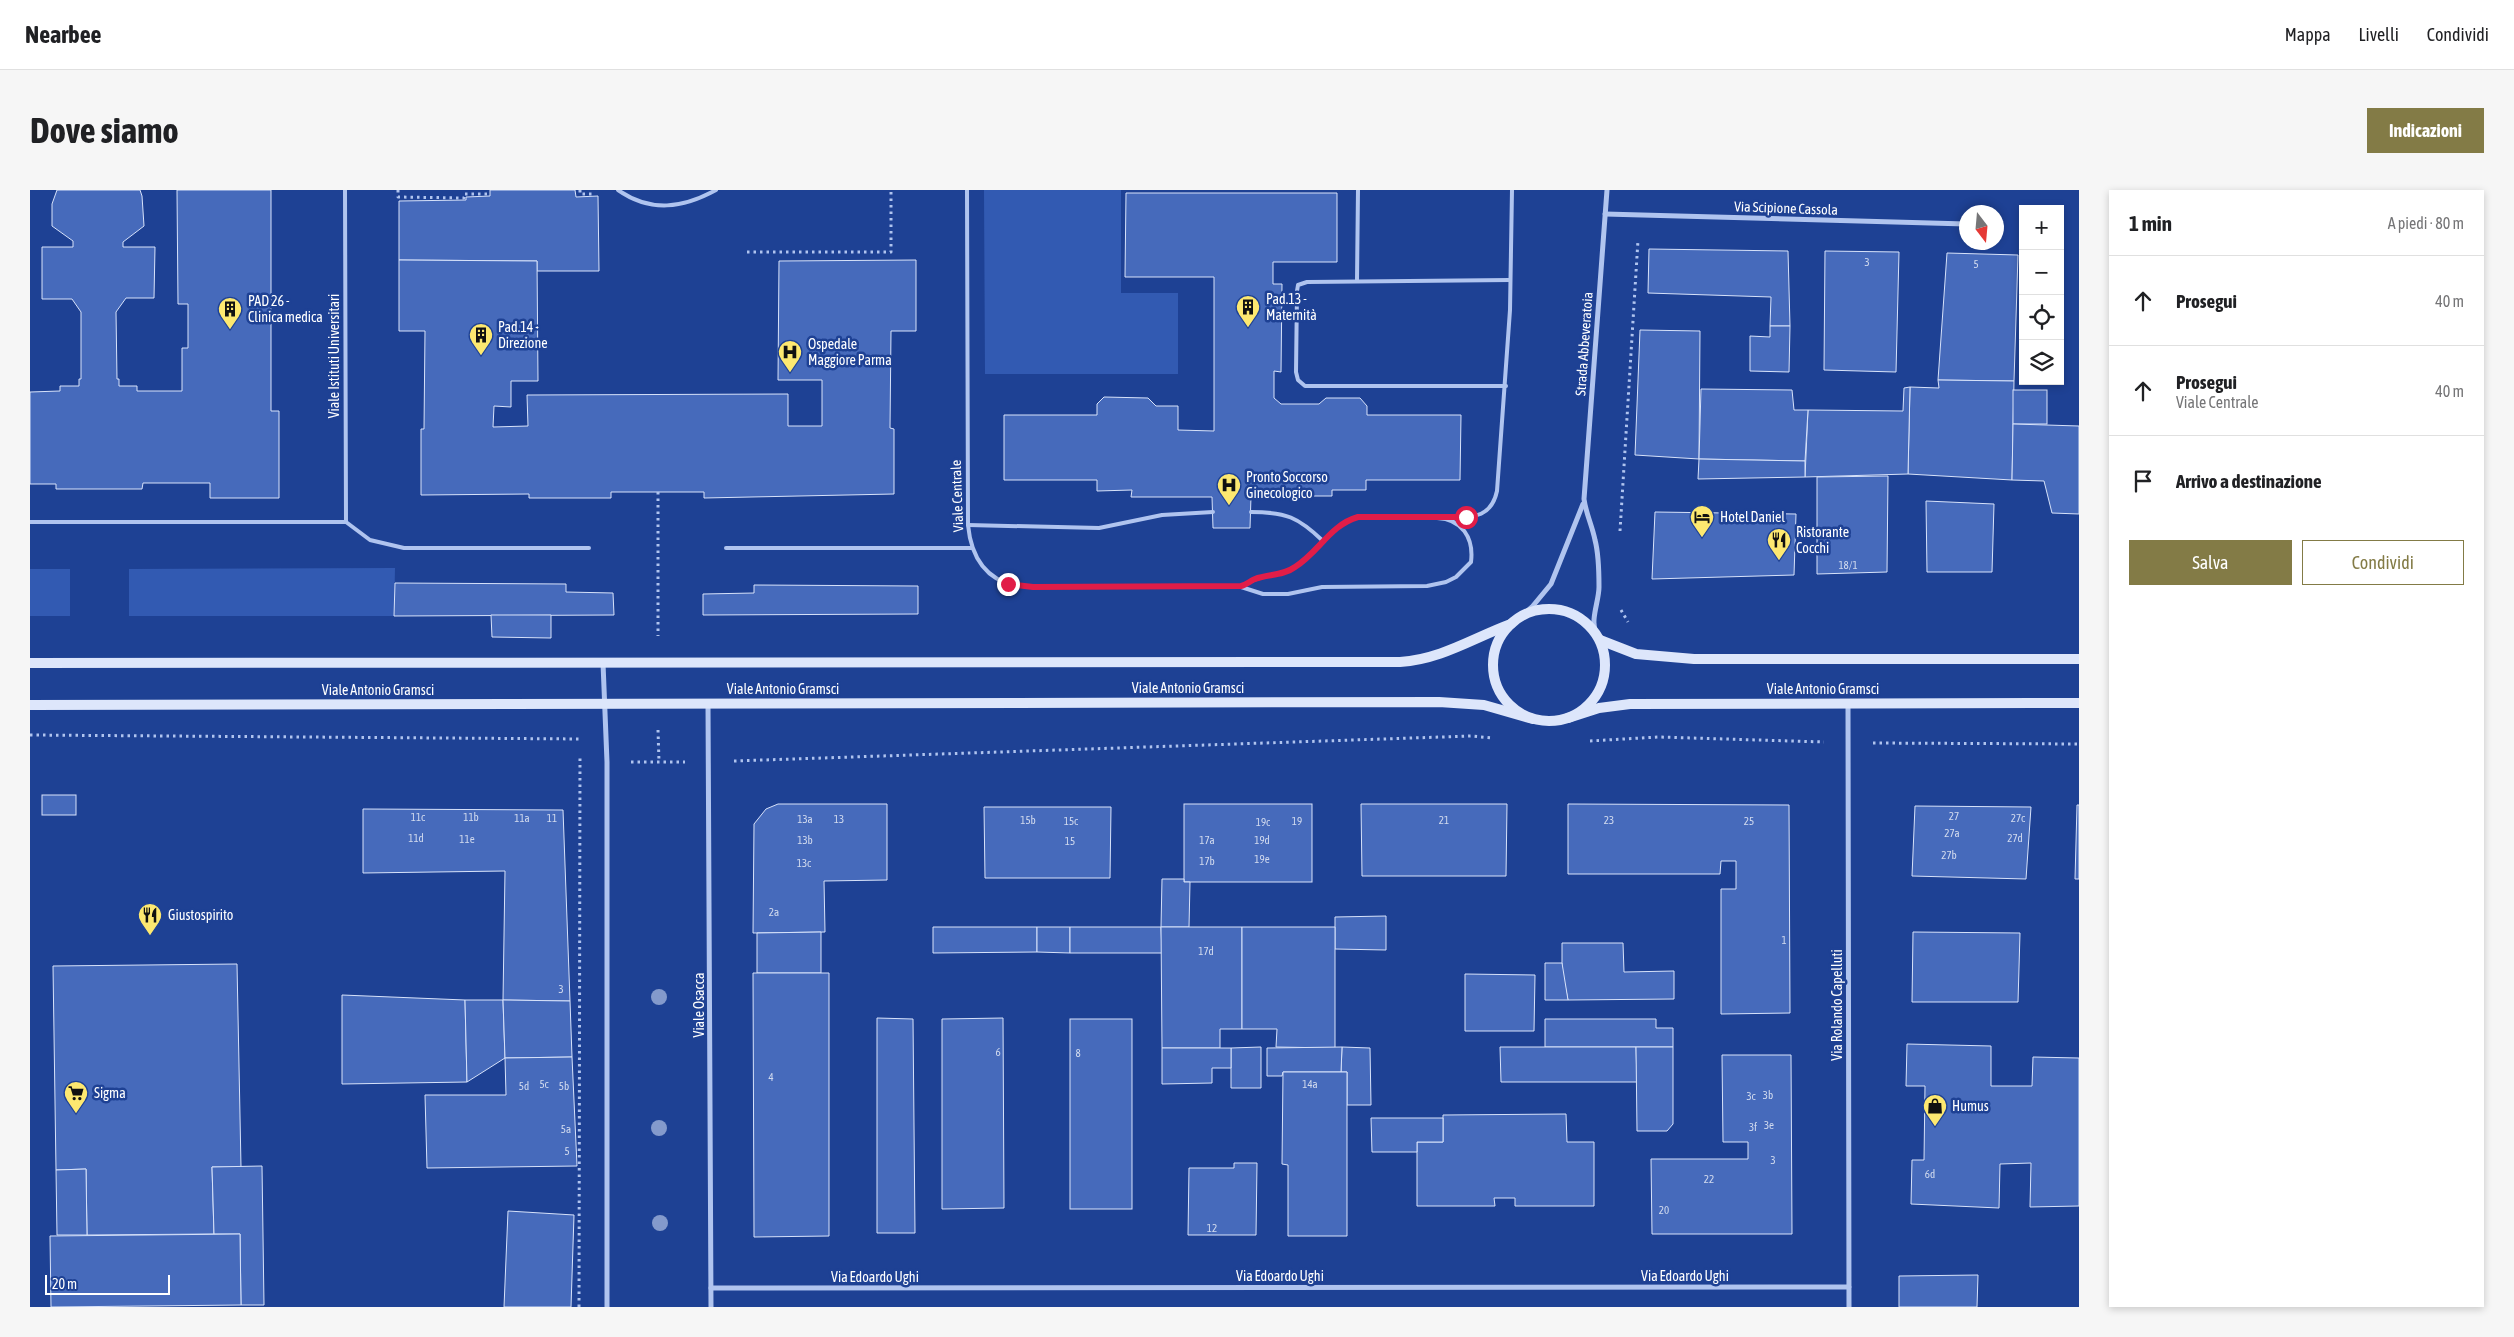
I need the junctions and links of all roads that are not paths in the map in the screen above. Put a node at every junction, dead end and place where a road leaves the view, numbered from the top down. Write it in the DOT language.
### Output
graph roads {
  1 [pos="345,190"];
  2 [pos="618,190"];
  3 [pos="716,190"];
  4 [pos="966,190"];
  5 [pos="1358,190"];
  6 [pos="1512,190"];
  7 [pos="1607,190"];
  8 [pos="1605,214"];
  9 [pos="1959,224"];
  10 [pos="1510,280"];
  11 [pos="1357,281"];
  12 [pos="1506,386"];
  13 [pos="1584,499"];
  14 [pos="1213,512"];
  15 [pos="1251,512"];
  16 [pos="1437,518"];
  17 [pos="30,522"];
  18 [pos="346,522"];
  19 [pos="968,525"];
  20 [pos="1323,541"];
  21 [pos="589,548"];
  22 [pos="726,548"];
  23 [pos="972,548"];
  24 [pos="1238,586"];
  25 [pos="1515,621"];
  26 [pos="1598,637"];
  27 [pos="2079,659"];
  28 [pos="30,663"];
  29 [pos="603,663"];
  30 [pos="2079,702"];
  31 [pos="604,703"];
  32 [pos="708,703"];
  33 [pos="1848,703"];
  34 [pos="30,705"];
  35 [pos="1533,718"];
  36 [pos="1568,718"];
  37 [pos="1849,1287"];
  38 [pos="711,1288"];
  39 [pos="607,1307"];
  40 [pos="711,1307"];
  41 [pos="1849,1307"];
  1 -- 18 [label="lane, Viale Istituti Universitari"];
  2 -- 3 [label="lane"];
  4 -- 19 [label="lane, Viale Centrale"];
  5 -- 11 [label="lane"];
  6 -- 10 [label="lane"];
  7 -- 8 [label="street, Strada Abbeveratoia"];
  8 -- 9 [label="street, Via Scipione Cassola"];
  8 -- 13 [label="street, Strada Abbeveratoia"];
  10 -- 11 [label="lane"];
  10 -- 12 [label="lane"];
  11 -- 12 [label="lane"];
  12 -- 16 [label="lane"];
  13 -- 25 [label="street, Strada Abbeveratoia"];
  13 -- 26 [label="street, Strada Abbeveratoia"];
  14 -- 19 [label="lane"];
  15 -- 20 [label="lane"];
  16 -- 20 [label="lane"];
  16 -- 24 [label="lane"];
  17 -- 18 [label="lane"];
  18 -- 21 [label="lane"];
  19 -- 23 [label="lane, Viale Centrale"];
  20 -- 24 [label="lane"];
  22 -- 23 [label="lane"];
  23 -- 24 [label="lane, Viale Centrale"];
  25 -- 26 [label="main road, Viale Antonio Gramsci"];
  25 -- 29 [label="main road, Viale Antonio Gramsci"];
  25 -- 35 [label="main road, Viale Antonio Gramsci"];
  26 -- 27 [label="main road, Viale Antonio Gramsci"];
  26 -- 36 [label="main road, Viale Antonio Gramsci"];
  28 -- 29 [label="main road, Viale Antonio Gramsci"];
  29 -- 31 [label="street"];
  30 -- 33 [label="main road, Viale Antonio Gramsci"];
  31 -- 32 [label="main road, Viale Antonio Gramsci"];
  31 -- 34 [label="main road, Viale Antonio Gramsci"];
  31 -- 39 [label="street"];
  32 -- 35 [label="main road, Viale Antonio Gramsci"];
  32 -- 38 [label="street, Viale Osacca"];
  33 -- 36 [label="main road, Viale Antonio Gramsci"];
  33 -- 37 [label="street, Via Rolando Capelluti"];
  35 -- 36 [label="main road, Viale Antonio Gramsci"];
  37 -- 38 [label="street, Via Edoardo Ughi"];
  37 -- 41 [label="street, Via Rolando Capelluti"];
  38 -- 40 [label="street, Viale Osacca"];
}
